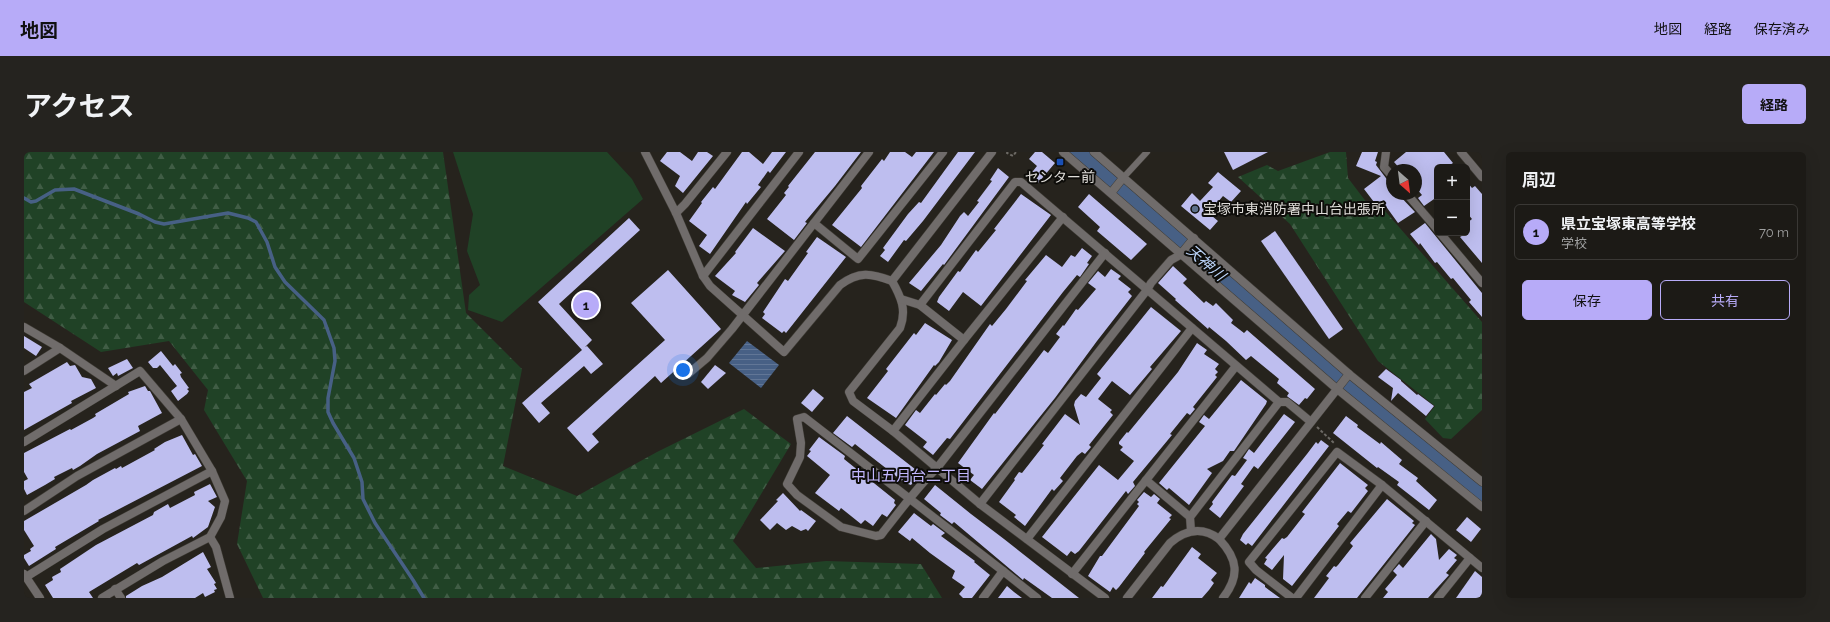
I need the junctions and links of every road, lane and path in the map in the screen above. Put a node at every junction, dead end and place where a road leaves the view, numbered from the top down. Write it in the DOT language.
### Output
graph roads {
  1 [pos="727,152"];
  2 [pos="799,152"];
  3 [pos="870,152"];
  4 [pos="943,152"];
  5 [pos="992,152"];
  6 [pos="1008,152"];
  7 [pos="1016,152"];
  8 [pos="1063,152"];
  9 [pos="1094,152"];
  10 [pos="1147,152"];
  11 [pos="1386,152"];
  12 [pos="1461,152"];
  13 [pos="648,154"];
  14 [pos="1386,169"];
  15 [pos="1482,177"];
  16 [pos="1117,186"];
  17 [pos="1412,200"];
  18 [pos="676,213"];
  19 [pos="1063,217"];
  20 [pos="814,223"];
  21 [pos="1434,226"];
  22 [pos="1443,236"];
  23 [pos="1194,238"];
  24 [pos="1105,253"];
  25 [pos="1180,254"];
  26 [pos="703,276"];
  27 [pos="892,281"];
  28 [pos="1482,283"];
  29 [pos="1147,290"];
  30 [pos="901,299"];
  31 [pos="920,305"];
  32 [pos="742,316"];
  33 [pos="24,327"];
  34 [pos="1192,328"];
  35 [pos="964,340"];
  36 [pos="60,348"];
  37 [pos="1236,366"];
  38 [pos="24,371"];
  39 [pos="688,374"];
  40 [pos="1349,374"];
  41 [pos="116,386"];
  42 [pos="1337,389"];
  43 [pos="1280,402"];
  44 [pos="181,419"];
  45 [pos="1311,422"];
  46 [pos="893,431"];
  47 [pos="24,442"];
  48 [pos="1337,452"];
  49 [pos="937,468"];
  50 [pos="212,471"];
  51 [pos="1146,480"];
  52 [pos="1482,482"];
  53 [pos="1382,485"];
  54 [pos="910,500"];
  55 [pos="980,504"];
  56 [pos="1482,507"];
  57 [pos="24,511"];
  58 [pos="1190,517"];
  59 [pos="1426,521"];
  60 [pos="1191,531"];
  61 [pos="210,537"];
  62 [pos="1027,539"];
  63 [pos="1219,539"];
  64 [pos="1470,558"];
  65 [pos="1249,562"];
  66 [pos="1234,564"];
  67 [pos="1482,568"];
  68 [pos="1003,571"];
  69 [pos="1072,574"];
  70 [pos="25,575"];
  71 [pos="115,589"];
  72 [pos="40,598"];
  73 [pos="102,598"];
  74 [pos="121,598"];
  75 [pos="230,598"];
  76 [pos="982,598"];
  77 [pos="1037,598"];
  78 [pos="1105,598"];
  79 [pos="1127,598"];
  80 [pos="1223,598"];
  81 [pos="1292,598"];
  82 [pos="1296,598"];
  83 [pos="1365,598"];
  84 [pos="1438,598"];
  1 -- 18 [label="street"];
  2 -- 26 [label="street"];
  3 -- 20 [label="street"];
  4 -- 20 [label="street"];
  5 -- 27 [label="street"];
  6 -- 7 [label="path"];
  8 -- 16 [label="street"];
  9 -- 16 [label="street"];
  10 -- 16 [label="lane"];
  11 -- 14 [label="street"];
  12 -- 15 [label="street"];
  13 -- 18 [label="street"];
  16 -- 23 [label="street"];
  16 -- 25 [label="street"];
  17 -- 21 [label="street"];
  18 -- 26 [label="street"];
  19 -- 24 [label="street"];
  19 -- 31 [label="street"];
  19 -- 35 [label="street"];
  20 -- 32 [label="street"];
  22 -- 28 [label="street"];
  23 -- 25 [label="street"];
  23 -- 40 [label="street"];
  24 -- 29 [label="street"];
  24 -- 49 [label="street"];
  25 -- 29 [label="street"];
  25 -- 42 [label="street"];
  26 -- 32 [label="street"];
  27 -- 30 [label="street"];
  27 -- 32 [label="street"];
  29 -- 34 [label="street"];
  29 -- 55 [label="street"];
  30 -- 31 [label="street"];
  30 -- 46 [label="street"];
  31 -- 35 [label="street"];
  32 -- 39 [label="street"];
  33 -- 36 [label="street"];
  34 -- 37 [label="street"];
  34 -- 62 [label="street"];
  35 -- 46 [label="street"];
  36 -- 38 [label="street"];
  36 -- 41 [label="street"];
  37 -- 43 [label="street"];
  37 -- 51 [label="street"];
  40 -- 42 [label="street"];
  40 -- 52 [label="street"];
  41 -- 44 [label="street"];
  41 -- 47 [label="street"];
  42 -- 45 [label="street"];
  42 -- 56 [label="street"];
  43 -- 45 [label="street"];
  43 -- 58 [label="street"];
  44 -- 50 [label="street"];
  44 -- 57 [label="street"];
  45 -- 48 [label="path"];
  45 -- 63 [label="street"];
  46 -- 49 [label="street"];
  48 -- 53 [label="street"];
  48 -- 65 [label="street"];
  49 -- 54 [label="street"];
  49 -- 55 [label="street"];
  50 -- 61 [label="street"];
  50 -- 70 [label="street"];
  51 -- 58 [label="street"];
  51 -- 69 [label="street"];
  53 -- 59 [label="street"];
  53 -- 82 [label="street"];
  54 -- 54 [label="street"];
  54 -- 68 [label="street"];
  55 -- 62 [label="street"];
  58 -- 60 [label="street"];
  59 -- 64 [label="street"];
  59 -- 83 [label="street"];
  60 -- 63 [label="street"];
  60 -- 79 [label="street"];
  61 -- 71 [label="street"];
  61 -- 75 [label="street"];
  62 -- 69 [label="street"];
  63 -- 66 [label="street"];
  64 -- 67 [label="street"];
  64 -- 84 [label="street"];
  65 -- 66 [label="street"];
  65 -- 81 [label="street"];
  66 -- 80 [label="street"];
  68 -- 76 [label="street"];
  68 -- 77 [label="street"];
  69 -- 78 [label="street"];
  70 -- 72 [label="street"];
  71 -- 73 [label="street"];
  71 -- 74 [label="street"];
}
